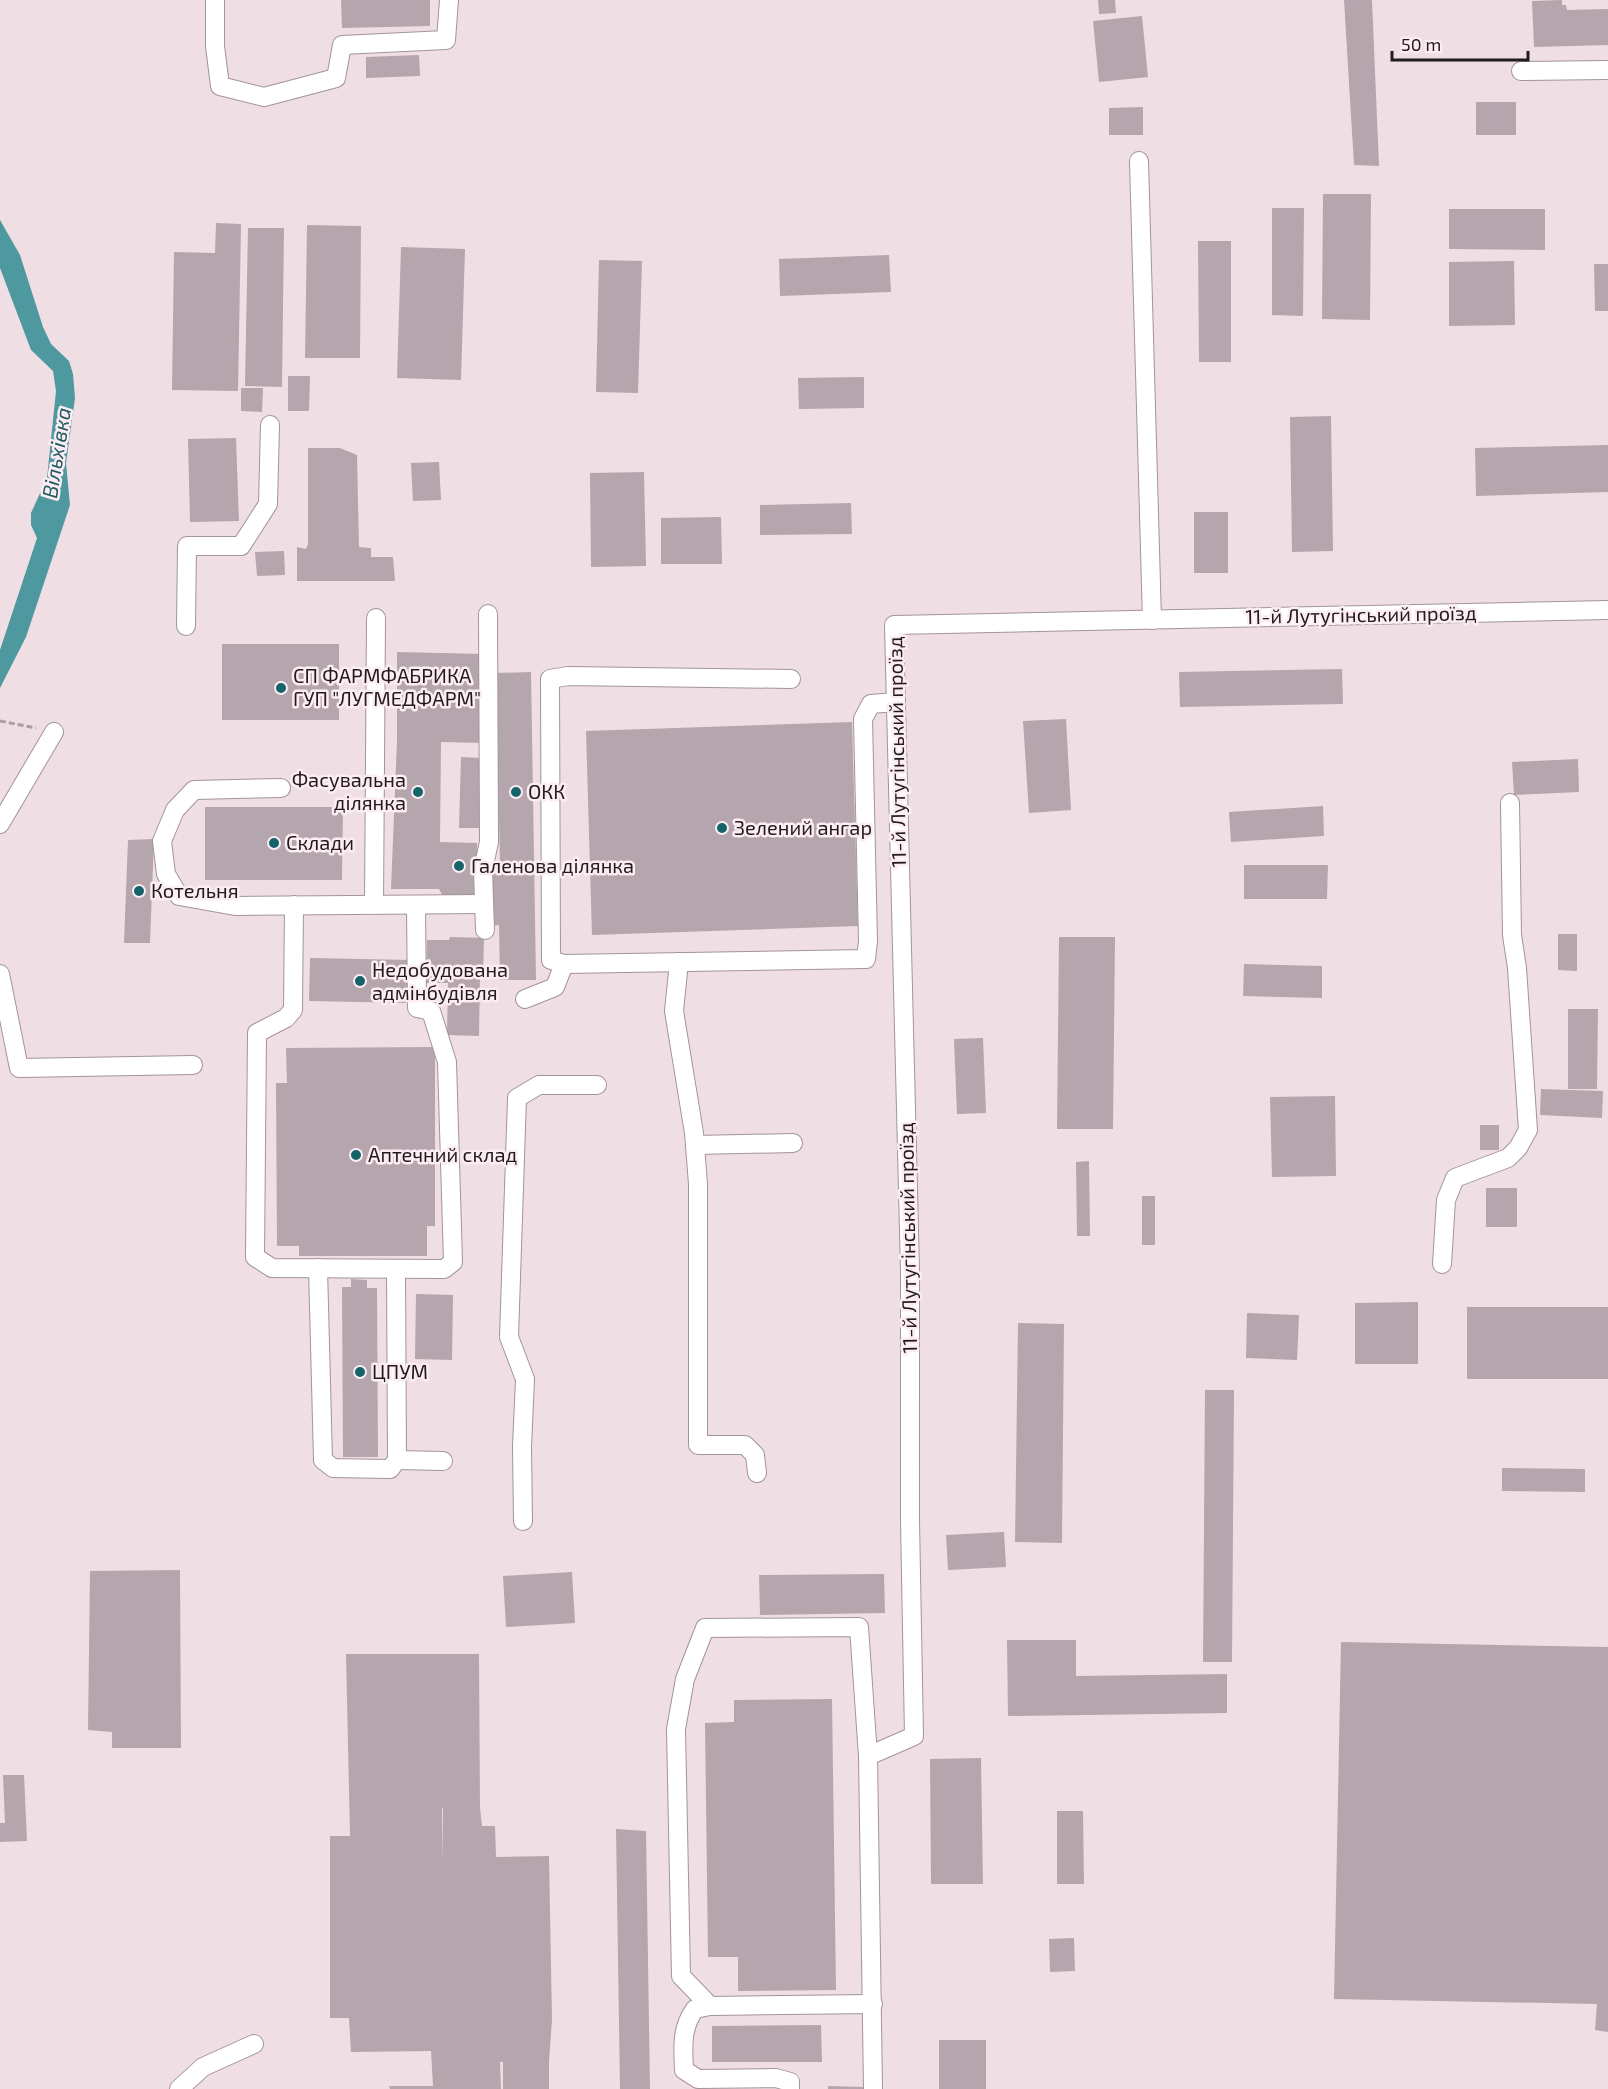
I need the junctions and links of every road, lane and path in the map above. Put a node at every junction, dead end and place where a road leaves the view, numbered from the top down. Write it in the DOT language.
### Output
graph roads {
  1 [pos="215,0"];
  2 [pos="449,0"];
  3 [pos="1608,70"];
  4 [pos="1521,71"];
  5 [pos="1139,161"];
  6 [pos="270,425"];
  7 [pos="1608,610"];
  8 [pos="488,614"];
  9 [pos="376,618"];
  10 [pos="1152,620"];
  11 [pos="186,626"];
  12 [pos="791,679"];
  13 [pos="896,702"];
  14 [pos="0,721"];
  15 [pos="54,732"];
  16 [pos="281,788"];
  17 [pos="1510,803"];
  18 [pos="0,824"];
  19 [pos="484,904"];
  20 [pos="294,905"];
  21 [pos="374,905"];
  22 [pos="416,905"];
  23 [pos="485,930"];
  24 [pos="679,962"];
  25 [pos="564,964"];
  26 [pos="0,974"];
  27 [pos="525,999"];
  28 [pos="192,1065"];
  29 [pos="597,1085"];
  30 [pos="793,1143"];
  31 [pos="695,1145"];
  32 [pos="1442,1264"];
  33 [pos="318,1268"];
  34 [pos="396,1269"];
  35 [pos="397,1460"];
  36 [pos="443,1461"];
  37 [pos="757,1473"];
  38 [pos="523,1521"];
  39 [pos="868,1756"];
  40 [pos="873,2004"];
  41 [pos="710,2006"];
  42 [pos="254,2044"];
  43 [pos="179,2089"];
  44 [pos="790,2089"];
  45 [pos="873,2089"];
  1 -- 2 [label="lane"];
  3 -- 4 [label="lane"];
  5 -- 10 [label="lane"];
  6 -- 11 [label="lane"];
  7 -- 10 [label="lane, 11-й Лутугінський проїзд"];
  8 -- 19 [label="lane"];
  9 -- 21 [label="lane"];
  10 -- 13 [label="lane, 11-й Лутугінський проїзд"];
  12 -- 25 [label="lane"];
  13 -- 24 [label="lane"];
  13 -- 39 [label="lane, 11-й Лутугінський проїзд"];
  14 -- 15 [label="path"];
  15 -- 18 [label="lane"];
  16 -- 20 [label="lane"];
  17 -- 32 [label="lane"];
  19 -- 22 [label="lane"];
  19 -- 23 [label="lane"];
  20 -- 21 [label="lane"];
  20 -- 33 [label="lane"];
  21 -- 22 [label="lane"];
  22 -- 34 [label="lane"];
  24 -- 25 [label="lane"];
  24 -- 31 [label="lane"];
  25 -- 27 [label="lane"];
  26 -- 28 [label="lane"];
  29 -- 38 [label="lane"];
  30 -- 31 [label="lane"];
  31 -- 37 [label="lane"];
  33 -- 34 [label="lane"];
  33 -- 35 [label="lane"];
  34 -- 35 [label="lane"];
  35 -- 36 [label="lane"];
  39 -- 40 [label="lane"];
  39 -- 41 [label="lane"];
  40 -- 41 [label="lane"];
  40 -- 45 [label="lane"];
  41 -- 44 [label="lane"];
  42 -- 43 [label="lane"];
}
